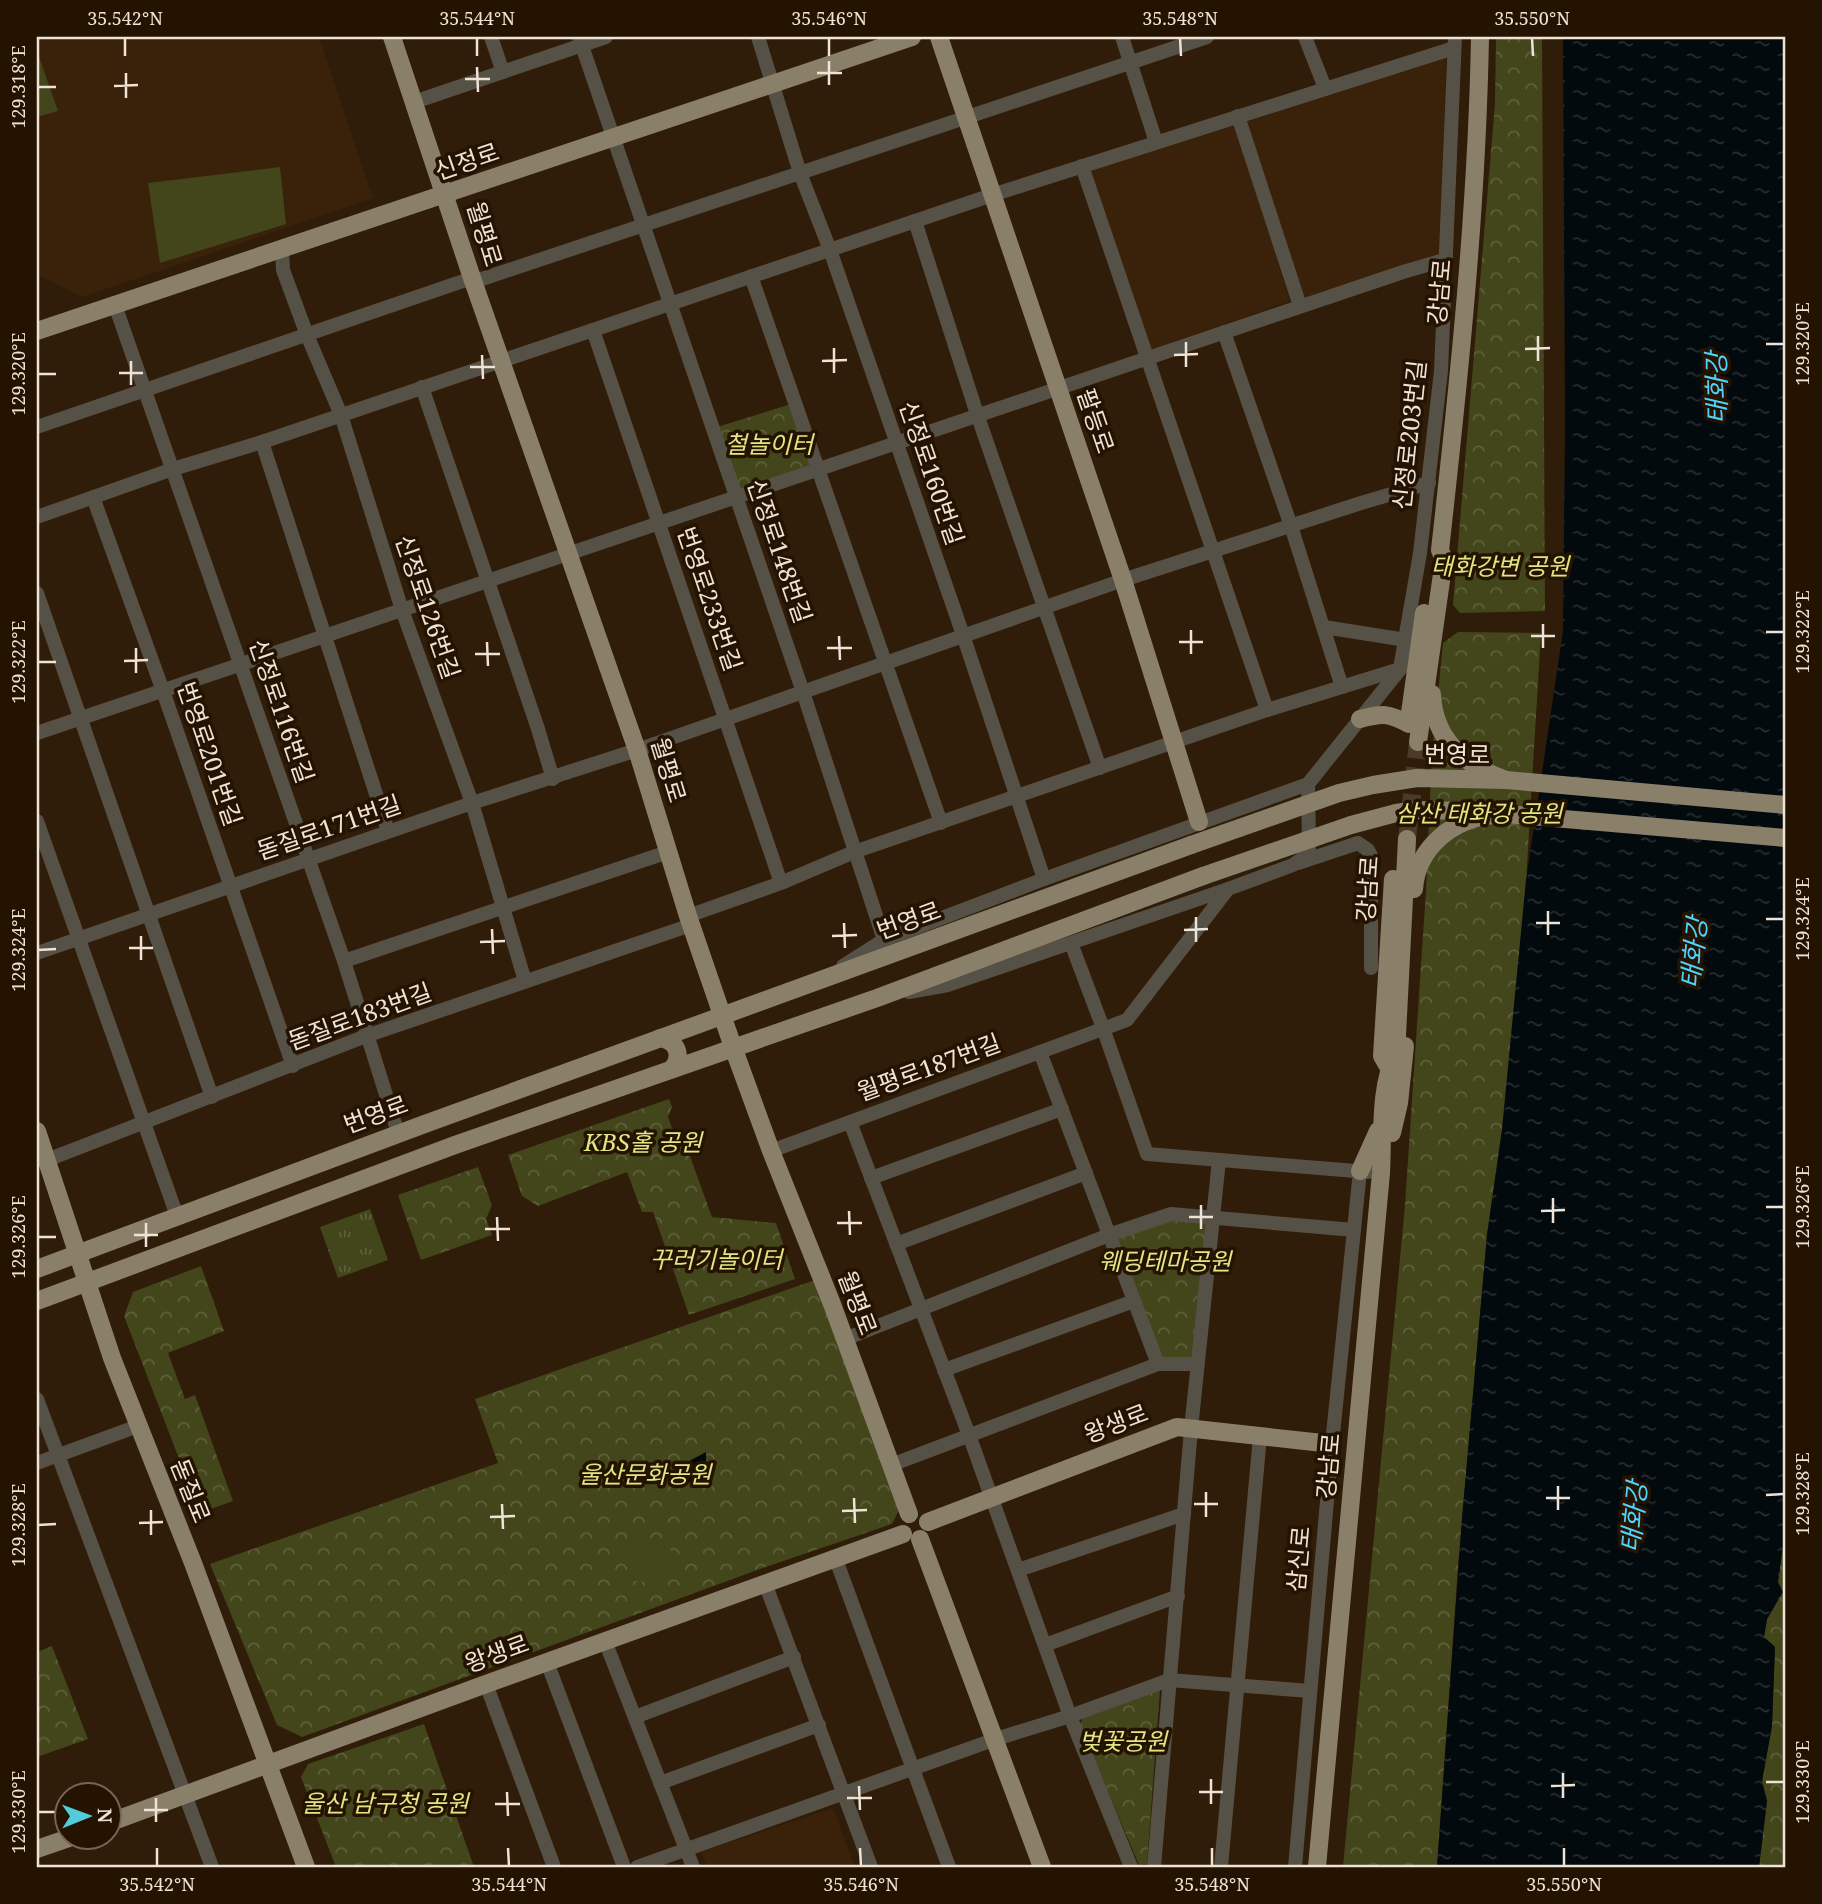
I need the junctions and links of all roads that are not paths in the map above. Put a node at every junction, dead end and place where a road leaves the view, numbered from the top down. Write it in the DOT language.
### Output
graph roads {
  1 [pos="392,37"];
  2 [pos="491,37"];
  3 [pos="606,37"];
  4 [pos="758,37"];
  5 [pos="912,37"];
  6 [pos="939,37"];
  7 [pos="1122,37"];
  8 [pos="1207,37"];
  9 [pos="1305,37"];
  10 [pos="1480,37"];
  11 [pos="581,41"];
  12 [pos="1455,43"];
  13 [pos="1130,62"];
  14 [pos="503,72"];
  15 [pos="773,83"];
  16 [pos="1325,88"];
  17 [pos="414,102"];
  18 [pos="1238,116"];
  19 [pos="965,118"];
  20 [pos="614,137"];
  21 [pos="1156,142"];
  22 [pos="1082,166"];
  23 [pos="800,173"];
  24 [pos="446,195"];
  25 [pos="992,195"];
  26 [pos="915,221"];
  27 [pos="642,226"];
  28 [pos="282,249"];
  29 [pos="830,250"];
  30 [pos="1444,260"];
  31 [pos="751,276"];
  32 [pos="472,278"];
  33 [pos="671,303"];
  34 [pos="115,305"];
  35 [pos="1300,306"];
  36 [pos="593,330"];
  37 [pos="37,331"];
  38 [pos="1224,332"];
  39 [pos="307,335"];
  40 [pos="1147,358"];
  41 [pos="500,361"];
  42 [pos="422,387"];
  43 [pos="1058,387"];
  44 [pos="147,390"];
  45 [pos="977,414"];
  46 [pos="341,415"];
  47 [pos="37,427"];
  48 [pos="896,441"];
  49 [pos="262,442"];
  50 [pos="818,468"];
  51 [pos="173,469"];
  52 [pos="1429,484"];
  53 [pos="737,496"];
  54 [pos="93,498"];
  55 [pos="37,517"];
  56 [pos="659,523"];
  57 [pos="1291,526"];
  58 [pos="1440,550"];
  59 [pos="1213,551"];
  60 [pos="569,554"];
  61 [pos="1123,580"];
  62 [pos="488,581"];
  63 [pos="37,593"];
  64 [pos="1045,607"];
  65 [pos="402,610"];
  66 [pos="1324,627"];
  67 [pos="1437,629"];
  68 [pos="963,635"];
  69 [pos="325,636"];
  70 [pos="1413,644"];
  71 [pos="885,663"];
  72 [pos="241,664"];
  73 [pos="1400,669"];
  74 [pos="1342,687"];
  75 [pos="163,691"];
  76 [pos="803,692"];
  77 [pos="1267,710"];
  78 [pos="82,718"];
  79 [pos="726,719"];
  80 [pos="1360,719"];
  81 [pos="37,733"];
  82 [pos="1411,736"];
  83 [pos="1174,742"];
  84 [pos="637,750"];
  85 [pos="1100,768"];
  86 [pos="553,779"];
  87 [pos="1506,780"];
  88 [pos="1308,784"];
  89 [pos="1017,797"];
  90 [pos="471,803"];
  91 [pos="1785,805"];
  92 [pos="1502,813"];
  93 [pos="37,821"];
  94 [pos="940,822"];
  95 [pos="1199,822"];
  96 [pos="388,831"];
  97 [pos="1402,838"];
  98 [pos="1785,838"];
  99 [pos="668,852"];
  100 [pos="855,852"];
  101 [pos="309,859"];
  102 [pos="1293,865"];
  103 [pos="1044,879"];
  104 [pos="781,883"];
  105 [pos="230,886"];
  106 [pos="1228,889"];
  107 [pos="502,907"];
  108 [pos="149,914"];
  109 [pos="690,920"];
  110 [pos="77,939"];
  111 [pos="884,940"];
  112 [pos="1071,943"];
  113 [pos="37,953"];
  114 [pos="344,961"];
  115 [pos="1371,968"];
  116 [pos="821,980"];
  117 [pos="526,981"];
  118 [pos="877,998"];
  119 [pos="722,1015"];
  120 [pos="1104,1028"];
  121 [pos="366,1036"];
  122 [pos="660,1038"];
  123 [pos="733,1047"];
  124 [pos="1040,1052"];
  125 [pos="293,1066"];
  126 [pos="672,1069"];
  127 [pos="212,1097"];
  128 [pos="1385,1101"];
  129 [pos="1062,1109"];
  130 [pos="850,1122"];
  131 [pos="143,1123"];
  132 [pos="37,1131"];
  133 [pos="398,1133"];
  134 [pos="771,1151"];
  135 [pos="42,1154"];
  136 [pos="1219,1160"];
  137 [pos="1360,1171"];
  138 [pos="1086,1172"];
  139 [pos="1381,1173"];
  140 [pos="871,1178"];
  141 [pos="177,1216"];
  142 [pos="1213,1218"];
  143 [pos="151,1226"];
  144 [pos="1354,1230"];
  145 [pos="1109,1235"];
  146 [pos="896,1244"];
  147 [pos="78,1253"];
  148 [pos="160,1254"];
  149 [pos="37,1269"];
  150 [pos="88,1282"];
  151 [pos="37,1301"];
  152 [pos="1134,1301"];
  153 [pos="921,1310"];
  154 [pos="845,1339"];
  155 [pos="1158,1363"];
  156 [pos="1197,1364"];
  157 [pos="944,1370"];
  158 [pos="37,1399"];
  159 [pos="138,1426"];
  160 [pos="1191,1429"];
  161 [pos="969,1435"];
  162 [pos="1260,1436"];
  163 [pos="1332,1444"];
  164 [pos="58,1455"];
  165 [pos="37,1463"];
  166 [pos="891,1465"];
  167 [pos="992,1498"];
  168 [pos="909,1514"];
  169 [pos="1184,1514"];
  170 [pos="928,1521"];
  171 [pos="912,1536"];
  172 [pos="835,1557"];
  173 [pos="1018,1570"];
  174 [pos="765,1583"];
  175 [pos="1178,1596"];
  176 [pos="605,1641"];
  177 [pos="1045,1645"];
  178 [pos="794,1657"];
  179 [pos="547,1662"];
  180 [pos="1169,1680"];
  181 [pos="486,1684"];
  182 [pos="1238,1686"];
  183 [pos="1310,1691"];
  184 [pos="1070,1716"];
  185 [pos="635,1717"];
  186 [pos="819,1725"];
  187 [pos="996,1739"];
  188 [pos="268,1765"];
  189 [pos="912,1769"];
  190 [pos="660,1783"];
  191 [pos="845,1792"];
  192 [pos="185,1796"];
  193 [pos="122,1818"];
  194 [pos="686,1849"];
  195 [pos="212,1867"];
  196 [pos="306,1867"];
  197 [pos="554,1867"];
  198 [pos="624,1867"];
  199 [pos="637,1867"];
  200 [pos="693,1867"];
  201 [pos="871,1867"];
  202 [pos="948,1867"];
  203 [pos="1042,1867"];
  204 [pos="1131,1867"];
  205 [pos="1154,1867"];
  206 [pos="1221,1867"];
  207 [pos="1295,1867"];
  208 [pos="1317,1867"];
  1 -- 17 [label="main road, 월평로"];
  2 -- 14 [label="street"];
  3 -- 11 [label="street"];
  4 -- 15 [label="street, 신정로160번길"];
  5 -- 15 [label="main road, 신정로"];
  6 -- 19 [label="main road, 팔등로"];
  7 -- 13 [label="street"];
  8 -- 13 [label="street"];
  9 -- 16 [label="street"];
  10 -- 58 [label="main road, 강남로"];
  11 -- 14 [label="street"];
  11 -- 20 [label="street, 신정로148번길"];
  12 -- 16 [label="street"];
  12 -- 30 [label="street, 신정로203번길"];
  13 -- 19 [label="street"];
  13 -- 21 [label="street"];
  14 -- 17 [label="street"];
  15 -- 20 [label="main road, 신정로"];
  15 -- 23 [label="street, 신정로160번길"];
  16 -- 18 [label="street"];
  17 -- 24 [label="main road, 월평로"];
  18 -- 21 [label="street"];
  18 -- 35 [label="street"];
  19 -- 23 [label="street"];
  19 -- 25 [label="main road, 팔등로"];
  20 -- 24 [label="main road, 신정로"];
  20 -- 27 [label="street, 신정로148번길"];
  21 -- 22 [label="street"];
  22 -- 25 [label="street"];
  22 -- 40 [label="street"];
  23 -- 27 [label="street"];
  23 -- 29 [label="street, 신정로160번길"];
  24 -- 28 [label="main road, 신정로"];
  24 -- 32 [label="main road, 월평로"];
  25 -- 26 [label="street"];
  25 -- 43 [label="main road, 팔등로"];
  26 -- 29 [label="street"];
  26 -- 45 [label="street"];
  27 -- 32 [label="street"];
  27 -- 33 [label="street, 신정로148번길"];
  28 -- 34 [label="main road, 신정로"];
  28 -- 39 [label="street, 신정로126번길"];
  29 -- 31 [label="street"];
  29 -- 48 [label="street, 신정로160번길"];
  30 -- 35 [label="street"];
  30 -- 52 [label="street, 신정로203번길"];
  31 -- 33 [label="street"];
  31 -- 50 [label="street"];
  32 -- 39 [label="street"];
  32 -- 41 [label="main road, 월평로"];
  33 -- 36 [label="street"];
  33 -- 53 [label="street, 신정로148번길"];
  34 -- 37 [label="main road, 신정로"];
  34 -- 44 [label="street, 신정로116번길"];
  35 -- 38 [label="street"];
  36 -- 41 [label="street"];
  36 -- 56 [label="street, 번영로233번길"];
  38 -- 40 [label="street"];
  38 -- 57 [label="street"];
  39 -- 44 [label="street"];
  39 -- 46 [label="street, 신정로126번길"];
  40 -- 43 [label="street"];
  40 -- 59 [label="street"];
  41 -- 42 [label="street"];
  41 -- 60 [label="main road, 월평로"];
  42 -- 46 [label="street"];
  42 -- 62 [label="street"];
  43 -- 45 [label="street"];
  43 -- 61 [label="main road, 팔등로"];
  44 -- 47 [label="street"];
  44 -- 51 [label="street, 신정로116번길"];
  45 -- 48 [label="street"];
  45 -- 64 [label="street"];
  46 -- 49 [label="street"];
  46 -- 65 [label="street, 신정로126번길"];
  48 -- 50 [label="street"];
  48 -- 68 [label="street, 신정로160번길"];
  49 -- 51 [label="street"];
  49 -- 69 [label="street"];
  50 -- 53 [label="street"];
  50 -- 71 [label="street"];
  51 -- 54 [label="street"];
  51 -- 72 [label="street, 신정로116번길"];
  52 -- 57 [label="street, 돋질로171번길"];
  52 -- 70 [label="street, 신정로203번길"];
  53 -- 56 [label="street"];
  53 -- 76 [label="street, 신정로148번길"];
  54 -- 55 [label="street"];
  54 -- 75 [label="street, 번영로201번길"];
  56 -- 60 [label="street"];
  56 -- 79 [label="street, 번영로233번길"];
  57 -- 59 [label="street, 돋질로171번길"];
  57 -- 66 [label="street"];
  58 -- 67 [label="main road, 강남로"];
  58 -- 70 [label="main road, 강남로"];
  59 -- 61 [label="street, 돋질로171번길"];
  59 -- 77 [label="street"];
  60 -- 62 [label="street"];
  60 -- 84 [label="main road, 월평로"];
  61 -- 64 [label="street, 돋질로171번길"];
  61 -- 83 [label="main road, 팔등로"];
  62 -- 65 [label="street"];
  62 -- 86 [label="street"];
  63 -- 78 [label="street"];
  64 -- 68 [label="street, 돋질로171번길"];
  64 -- 85 [label="street"];
  65 -- 69 [label="street"];
  65 -- 90 [label="street, 신정로126번길"];
  66 -- 70 [label="street"];
  66 -- 74 [label="street"];
  67 -- 70 [label="street"];
  67 -- 82 [label="main road, 강남로"];
  67 -- 87 [label="main road"];
  68 -- 71 [label="street, 돋질로171번길"];
  68 -- 89 [label="street, 신정로160번길"];
  69 -- 72 [label="street"];
  69 -- 96 [label="street"];
  70 -- 73 [label="street"];
  70 -- 82 [label="main road, 강남로"];
  71 -- 76 [label="street, 돋질로171번길"];
  71 -- 94 [label="street"];
  72 -- 75 [label="street"];
  72 -- 101 [label="street, 신정로116번길"];
  73 -- 74 [label="street, 돋질로183번길"];
  73 -- 80 [label="street"];
  74 -- 77 [label="street, 돋질로183번길"];
  75 -- 78 [label="street"];
  75 -- 105 [label="street, 번영로201번길"];
  76 -- 79 [label="street, 돋질로171번길"];
  76 -- 100 [label="street, 신정로148번길"];
  77 -- 83 [label="street, 돋질로183번길"];
  78 -- 81 [label="street"];
  78 -- 108 [label="street"];
  79 -- 84 [label="street, 돋질로171번길"];
  79 -- 104 [label="street, 번영로233번길"];
  80 -- 82 [label="main road"];
  80 -- 88 [label="street"];
  83 -- 85 [label="street, 돋질로183번길"];
  83 -- 95 [label="main road, 팔등로"];
  84 -- 86 [label="street, 돋질로171번길"];
  84 -- 99 [label="main road, 월평로"];
  85 -- 89 [label="street, 돋질로183번길"];
  86 -- 90 [label="street, 돋질로171번길"];
  87 -- 91 [label="main road, 번영로, bridge"];
  87 -- 116 [label="main road, 번영로, bridge"];
  88 -- 95 [label="street"];
  88 -- 102 [label="street"];
  89 -- 94 [label="street, 돋질로183번길"];
  89 -- 103 [label="street, 신정로160번길"];
  90 -- 96 [label="street, 돋질로171번길"];
  90 -- 107 [label="street, 신정로126번길"];
  92 -- 98 [label="main road, bridge"];
  92 -- 118 [label="main road, bridge"];
  92 -- 139 [label="main road, bridge"];
  93 -- 110 [label="street"];
  94 -- 100 [label="street, 돋질로183번길"];
  95 -- 103 [label="street"];
  96 -- 101 [label="street, 돋질로171번길"];
  97 -- 128 [label="main road, 강남로"];
  99 -- 107 [label="street"];
  99 -- 109 [label="main road, 월평로"];
  100 -- 104 [label="street, 돋질로183번길"];
  100 -- 111 [label="street, 신정로148번길"];
  101 -- 105 [label="street, 돋질로171번길"];
  101 -- 114 [label="street, 신정로116번길"];
  102 -- 106 [label="street"];
  102 -- 115 [label="street"];
  103 -- 111 [label="street"];
  104 -- 109 [label="street, 돋질로183번길"];
  105 -- 108 [label="street, 돋질로171번길"];
  105 -- 125 [label="street, 번영로201번길"];
  106 -- 112 [label="street"];
  106 -- 120 [label="street, 월평로187번길"];
  107 -- 114 [label="street"];
  107 -- 117 [label="street, 신정로126번길"];
  108 -- 110 [label="street, 돋질로171번길"];
  108 -- 127 [label="street"];
  109 -- 117 [label="street, 돋질로183번길"];
  109 -- 119 [label="main road, 월평로"];
  110 -- 113 [label="street, 돋질로171번길"];
  110 -- 131 [label="street"];
  111 -- 116 [label="street"];
  112 -- 118 [label="street"];
  112 -- 120 [label="street"];
  114 -- 121 [label="street, 신정로116번길"];
  116 -- 119 [label="main road, 번영로"];
  117 -- 121 [label="street, 돋질로183번길"];
  118 -- 123 [label="main road"];
  119 -- 122 [label="main road, 번영로"];
  119 -- 123 [label="main road, 월평로"];
  120 -- 124 [label="street, 월평로187번길"];
  120 -- 136 [label="street"];
  121 -- 125 [label="street, 돋질로183번길"];
  121 -- 133 [label="street, 신정로116번길"];
  122 -- 126 [label="main road"];
  122 -- 133 [label="main road, 번영로"];
  123 -- 126 [label="main road"];
  123 -- 134 [label="main road, 월평로"];
  124 -- 129 [label="street"];
  124 -- 130 [label="street, 월평로187번길"];
  125 -- 127 [label="street, 돋질로183번길"];
  126 -- 148 [label="main road"];
  127 -- 131 [label="street, 돋질로183번길"];
  128 -- 137 [label="main road"];
  128 -- 139 [label="main road, 강남로"];
  129 -- 138 [label="street"];
  129 -- 140 [label="street"];
  130 -- 134 [label="street, 월평로187번길"];
  130 -- 140 [label="street"];
  131 -- 135 [label="street, 돋질로183번길"];
  131 -- 141 [label="street"];
  132 -- 135 [label="main road, 돋질로"];
  133 -- 141 [label="main road, 번영로"];
  134 -- 154 [label="main road, 월평로"];
  135 -- 147 [label="main road, 돋질로"];
  136 -- 137 [label="street"];
  136 -- 142 [label="street"];
  137 -- 139 [label="street"];
  137 -- 144 [label="street, 삼신로"];
  138 -- 145 [label="street"];
  138 -- 146 [label="street"];
  139 -- 208 [label="main road, 강남로"];
  140 -- 146 [label="street"];
  141 -- 143 [label="main road, 번영로"];
  142 -- 144 [label="street"];
  142 -- 145 [label="street"];
  142 -- 156 [label="street"];
  143 -- 147 [label="main road, 번영로"];
  143 -- 148 [label="main road"];
  144 -- 163 [label="street, 삼신로"];
  145 -- 152 [label="street"];
  145 -- 153 [label="street"];
  146 -- 153 [label="street"];
  147 -- 149 [label="main road, 번영로"];
  147 -- 150 [label="main road, 돋질로"];
  148 -- 150 [label="main road"];
  150 -- 151 [label="main road"];
  150 -- 159 [label="main road, 돋질로"];
  152 -- 155 [label="street"];
  152 -- 157 [label="street"];
  153 -- 154 [label="street"];
  153 -- 157 [label="street"];
  154 -- 166 [label="main road, 월평로"];
  155 -- 156 [label="street"];
  155 -- 161 [label="street"];
  156 -- 160 [label="street"];
  157 -- 161 [label="street"];
  158 -- 164 [label="street"];
  159 -- 164 [label="street"];
  159 -- 188 [label="main road, 돋질로"];
  160 -- 162 [label="main road, 왕생로"];
  160 -- 167 [label="main road, 왕생로"];
  160 -- 169 [label="street"];
  161 -- 166 [label="street"];
  161 -- 167 [label="street"];
  162 -- 163 [label="main road, 왕생로"];
  162 -- 182 [label="street"];
  163 -- 183 [label="street, 삼신로"];
  164 -- 165 [label="street"];
  164 -- 192 [label="street"];
  166 -- 168 [label="main road, 월평로"];
  167 -- 170 [label="main road, 왕생로"];
  167 -- 173 [label="street"];
  168 -- 170 [label="main road"];
  168 -- 171 [label="main road"];
  169 -- 173 [label="street"];
  169 -- 175 [label="street"];
  170 -- 171 [label="main road"];
  171 -- 172 [label="main road, 왕생로"];
  171 -- 187 [label="main road"];
  172 -- 174 [label="main road, 왕생로"];
  172 -- 189 [label="street"];
  173 -- 177 [label="street"];
  174 -- 176 [label="main road, 왕생로"];
  174 -- 178 [label="street"];
  175 -- 177 [label="street"];
  175 -- 180 [label="street"];
  176 -- 179 [label="main road, 왕생로"];
  176 -- 185 [label="street"];
  177 -- 184 [label="street"];
  178 -- 185 [label="street"];
  178 -- 186 [label="street"];
  179 -- 181 [label="main road, 왕생로"];
  179 -- 198 [label="street"];
  180 -- 182 [label="street"];
  180 -- 184 [label="street"];
  180 -- 205 [label="street"];
  181 -- 188 [label="main road, 왕생로"];
  181 -- 197 [label="street"];
  182 -- 183 [label="street"];
  182 -- 206 [label="street"];
  183 -- 207 [label="street, 삼신로"];
  184 -- 187 [label="street"];
  184 -- 204 [label="street"];
  185 -- 190 [label="street"];
  186 -- 190 [label="street"];
  186 -- 191 [label="street"];
  187 -- 189 [label="street"];
  187 -- 203 [label="main road"];
  188 -- 192 [label="main road, 왕생로"];
  188 -- 196 [label="main road, 돋질로"];
  189 -- 191 [label="street"];
  189 -- 202 [label="street"];
  190 -- 194 [label="street"];
  191 -- 194 [label="street"];
  191 -- 201 [label="street"];
  192 -- 193 [label="main road, 왕생로"];
  192 -- 195 [label="street"];
  194 -- 199 [label="street"];
  194 -- 200 [label="street"];
}
